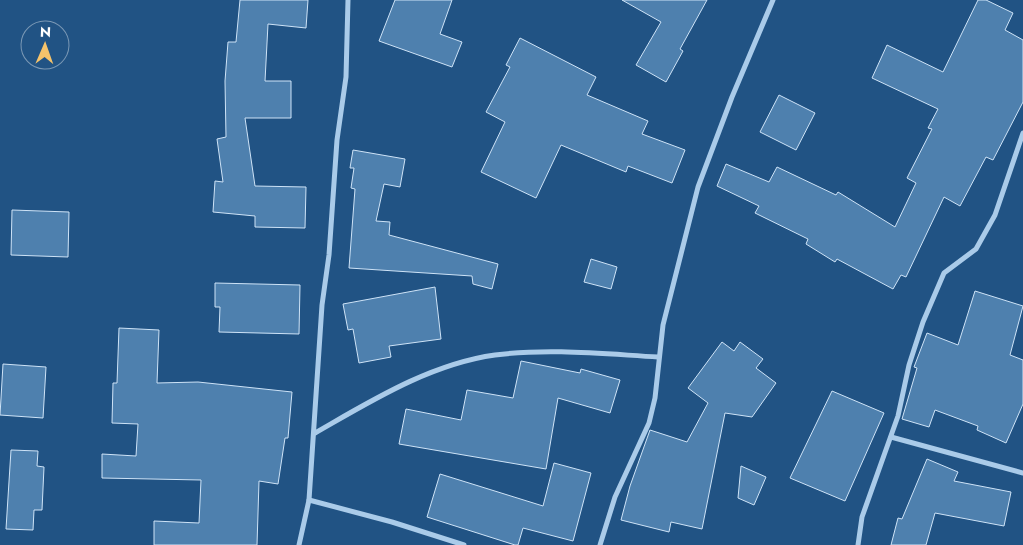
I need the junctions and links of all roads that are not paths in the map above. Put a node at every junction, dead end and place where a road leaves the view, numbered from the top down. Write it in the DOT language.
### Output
graph roads {
  1 [pos="348,0"];
  2 [pos="773,0"];
  3 [pos="1023,132"];
  4 [pos="658,357"];
  5 [pos="315,433"];
  6 [pos="891,437"];
  7 [pos="1023,473"];
  8 [pos="309,500"];
  9 [pos="298,545"];
  10 [pos="464,545"];
  11 [pos="600,545"];
  12 [pos="858,545"];
  1 -- 5 [label="street"];
  2 -- 4 [label="street"];
  3 -- 6 [label="street"];
  4 -- 5 [label="street"];
  4 -- 11 [label="street"];
  5 -- 8 [label="street"];
  6 -- 7 [label="street"];
  6 -- 12 [label="street"];
  8 -- 9 [label="street"];
  8 -- 10 [label="street"];
}
